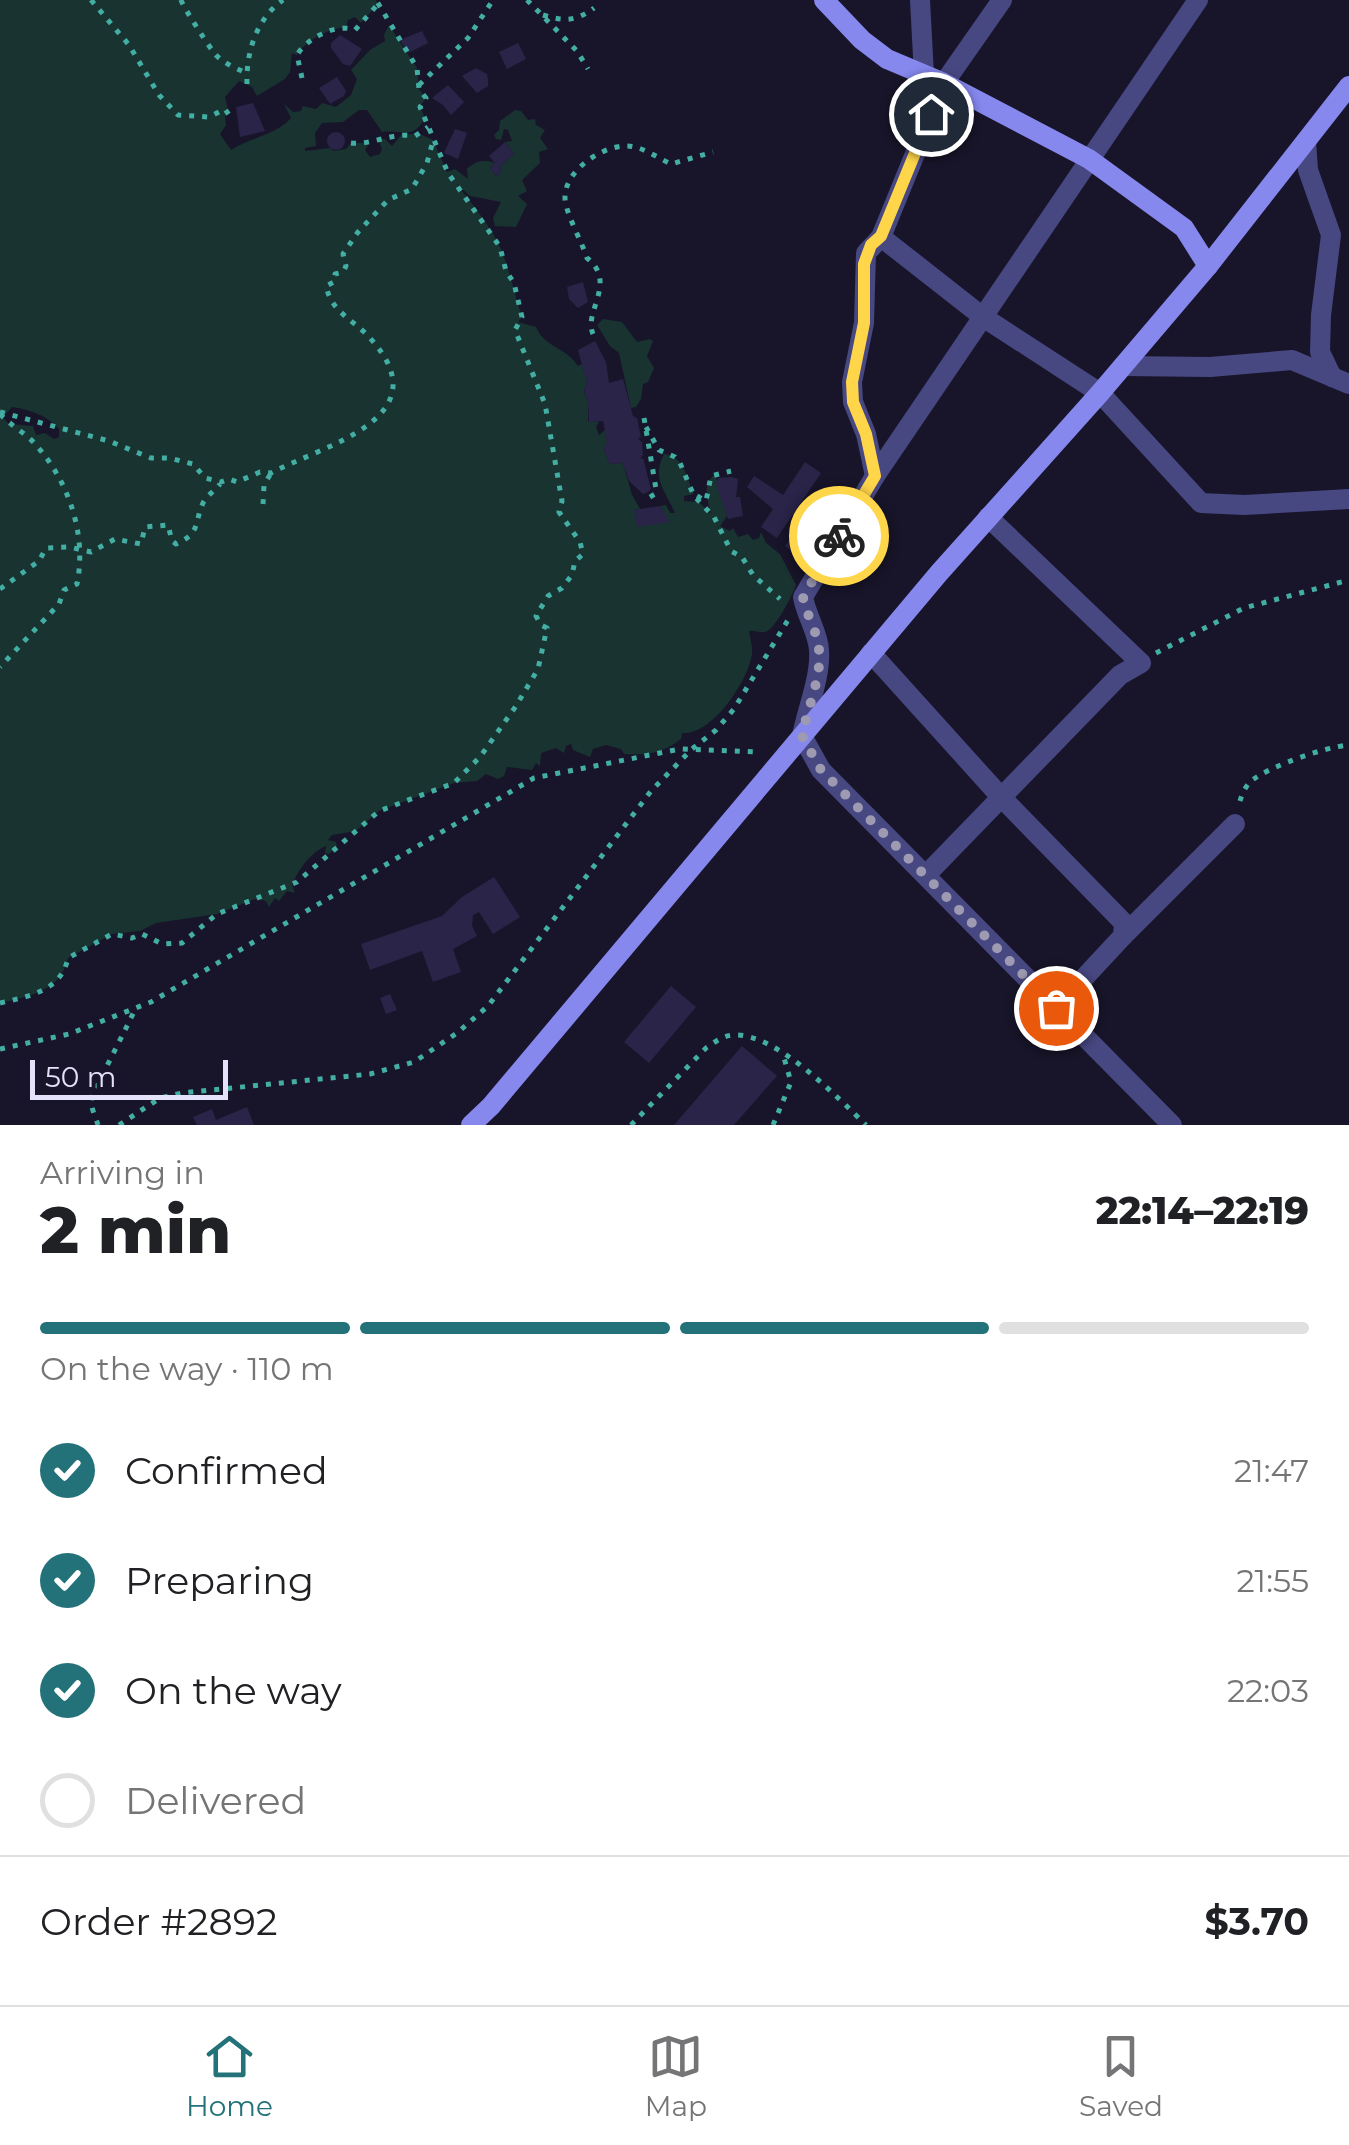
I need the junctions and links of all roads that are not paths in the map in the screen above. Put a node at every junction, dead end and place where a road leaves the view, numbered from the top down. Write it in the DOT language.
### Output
graph roads {
  1 [pos="824,0"];
  2 [pos="920,0"];
  3 [pos="1002,0"];
  4 [pos="1198,0"];
  5 [pos="934,79"];
  6 [pos="1349,86"];
  7 [pos="1306,140"];
  8 [pos="1088,159"];
  9 [pos="881,236"];
  10 [pos="1208,266"];
  11 [pos="984,316"];
  12 [pos="1124,366"];
  13 [pos="1341,380"];
  14 [pos="1100,392"];
  15 [pos="875,476"];
  16 [pos="1349,499"];
  17 [pos="988,517"];
  18 [pos="871,653"];
  19 [pos="802,736"];
  20 [pos="1001,796"];
  21 [pos="1235,824"];
  22 [pos="926,874"];
  23 [pos="1129,926"];
  24 [pos="1056,1008"];
  25 [pos="471,1125"];
  26 [pos="1172,1125"];
  1 -- 5 [label="street"];
  2 -- 5 [label="street"];
  3 -- 5 [label="street"];
  4 -- 8 [label="street"];
  5 -- 8 [label="street"];
  5 -- 9 [label="street"];
  6 -- 7 [label="street"];
  7 -- 10 [label="street"];
  7 -- 13 [label="street"];
  8 -- 10 [label="street"];
  8 -- 11 [label="street"];
  9 -- 11 [label="street"];
  9 -- 15 [label="street"];
  10 -- 12 [label="street"];
  11 -- 14 [label="street"];
  11 -- 15 [label="street"];
  12 -- 13 [label="street"];
  12 -- 14 [label="street"];
  14 -- 16 [label="street"];
  14 -- 17 [label="street"];
  15 -- 19 [label="street"];
  17 -- 18 [label="street"];
  17 -- 20 [label="street"];
  18 -- 19 [label="street"];
  18 -- 20 [label="street"];
  19 -- 22 [label="street"];
  19 -- 25 [label="street"];
  20 -- 22 [label="street"];
  20 -- 23 [label="street"];
  21 -- 23 [label="street"];
  22 -- 24 [label="street"];
  23 -- 24 [label="street"];
  24 -- 26 [label="street"];
}
